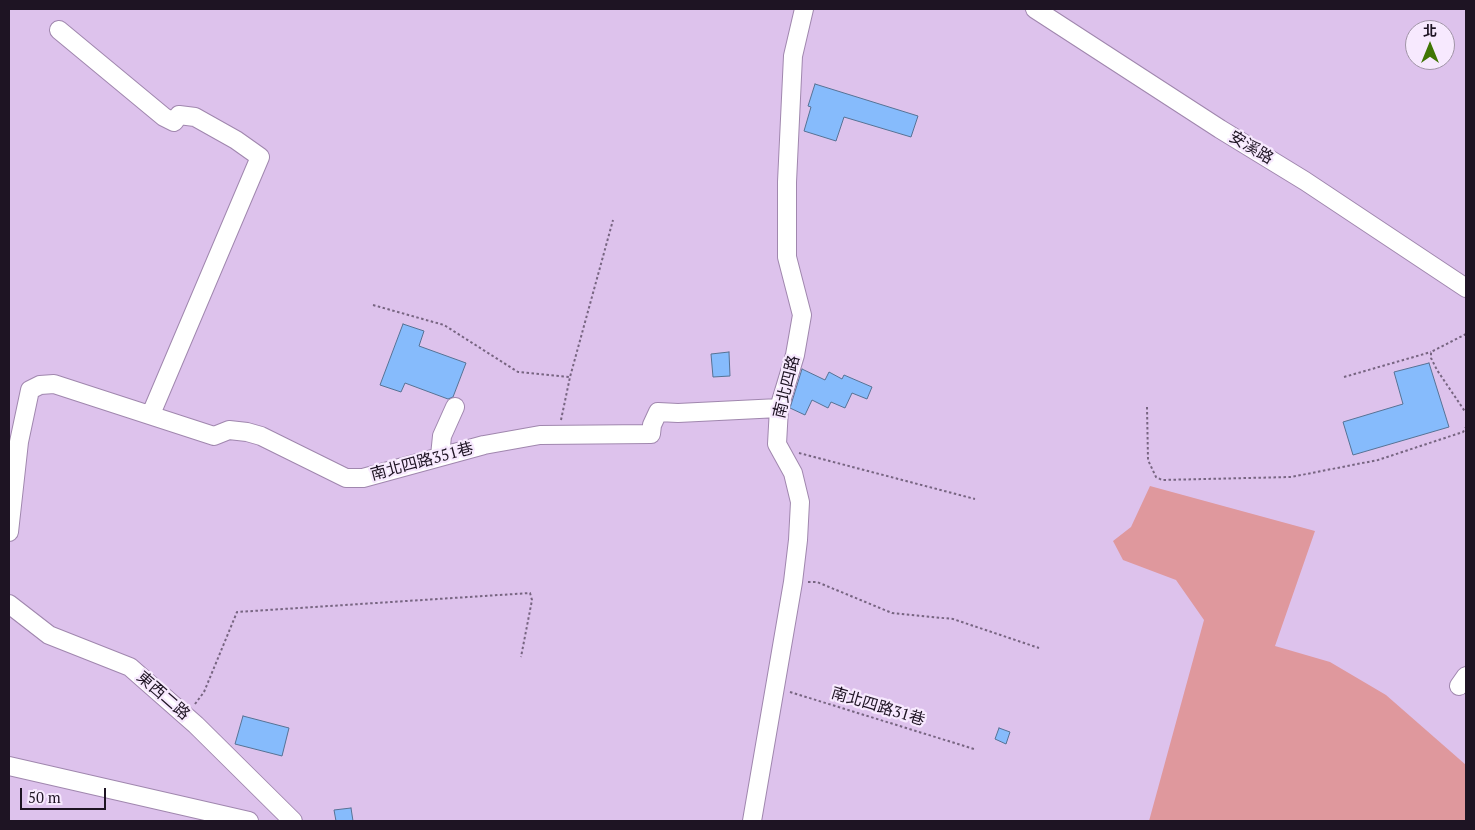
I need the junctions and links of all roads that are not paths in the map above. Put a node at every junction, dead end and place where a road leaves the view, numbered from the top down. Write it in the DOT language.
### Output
graph roads {
  1 [pos="804,9"];
  2 [pos="1035,9"];
  3 [pos="60,30"];
  4 [pos="1466,288"];
  5 [pos="455,407"];
  6 [pos="779,408"];
  7 [pos="150,414"];
  8 [pos="440,456"];
  9 [pos="9,532"];
  10 [pos="9,604"];
  11 [pos="9,766"];
  12 [pos="249,821"];
  13 [pos="293,821"];
  14 [pos="752,821"];
  1 -- 6 [label="street, 南北四路"];
  2 -- 4 [label="street, 安溪路"];
  3 -- 7 [label="street"];
  5 -- 8 [label="street"];
  6 -- 8 [label="street, 南北四路351巷"];
  6 -- 14 [label="street, 南北四路"];
  7 -- 8 [label="street, 南北四路351巷"];
  7 -- 9 [label="street, 南北四路351巷"];
  10 -- 13 [label="street, 東西二路"];
  11 -- 12 [label="street"];
}
